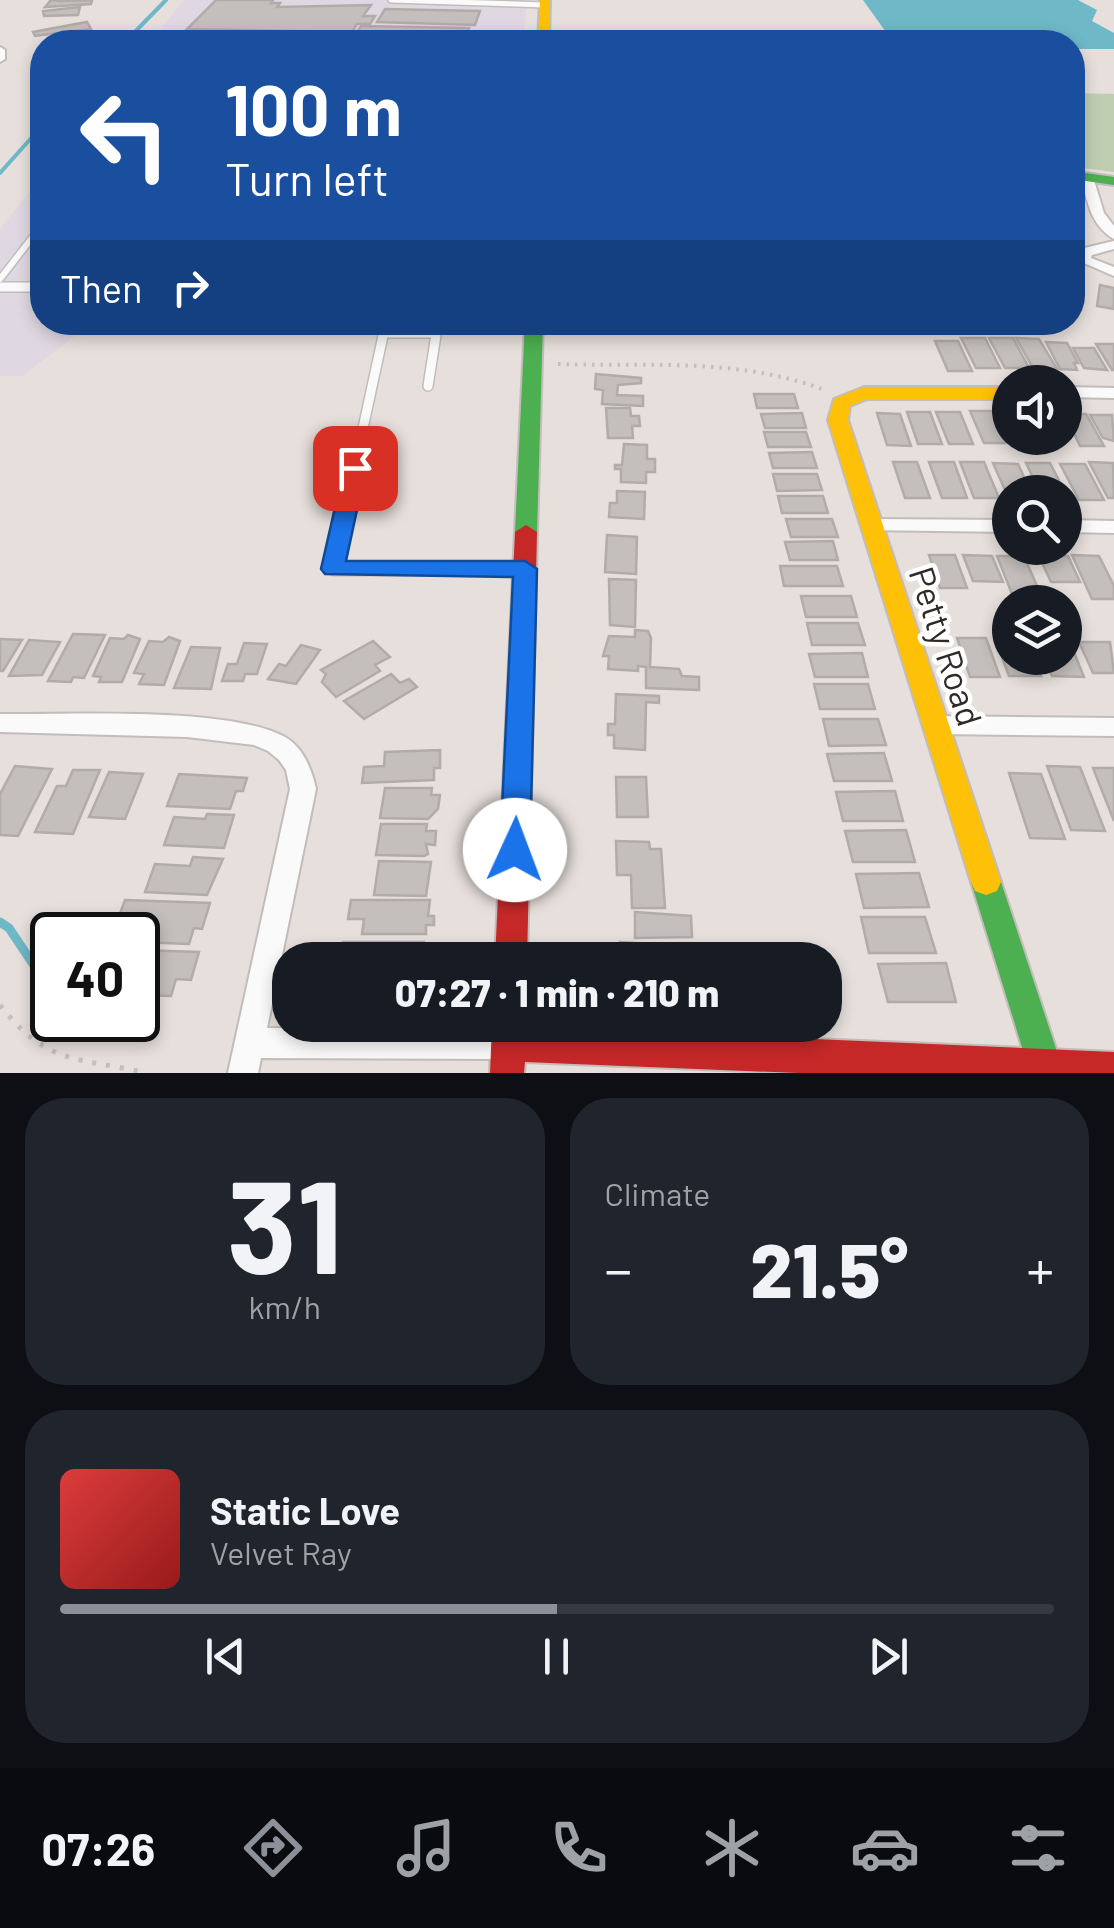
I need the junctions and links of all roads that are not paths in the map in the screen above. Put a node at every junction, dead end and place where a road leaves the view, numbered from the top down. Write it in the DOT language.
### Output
graph roads {
  1 [pos="391,0"];
  2 [pos="545,3"];
  3 [pos="544,30"];
  4 [pos="0,50"];
  5 [pos="0,59"];
  6 [pos="1085,177"];
  7 [pos="1114,181"];
  8 [pos="1085,187"];
  9 [pos="1114,235"];
  10 [pos="30,240"];
  11 [pos="1114,244"];
  12 [pos="1085,252"];
  13 [pos="1085,260"];
  14 [pos="1114,272"];
  15 [pos="0,279"];
  16 [pos="0,287"];
  17 [pos="30,287"];
  18 [pos="383,335"];
  19 [pos="436,335"];
  20 [pos="534,335"];
  21 [pos="428,386"];
  22 [pos="992,392"];
  23 [pos="1082,392"];
  24 [pos="1114,393"];
  25 [pos="872,524"];
  26 [pos="992,526"];
  27 [pos="1082,526"];
  28 [pos="1114,526"];
  29 [pos="525,569"];
  30 [pos="0,723"];
  31 [pos="936,724"];
  32 [pos="1114,726"];
  33 [pos="512,942"];
  34 [pos="508,1047"];
  35 [pos="246,1058"];
  36 [pos="1114,1069"];
  37 [pos="1046,1071"];
  1 -- 2 [label="lane"];
  2 -- 3 [label="street"];
  4 -- 5 [label="street"];
  6 -- 7 [label="street"];
  8 -- 9 [label="street"];
  10 -- 15 [label="lane"];
  11 -- 12 [label="street"];
  13 -- 14 [label="street"];
  16 -- 17 [label="lane"];
  18 -- 29 [label="lane"];
  19 -- 21 [label="lane"];
  20 -- 29 [label="street"];
  22 -- 25 [label="street, Petty Road"];
  23 -- 24 [label="street"];
  25 -- 26 [label="street"];
  25 -- 31 [label="street, Petty Road"];
  27 -- 28 [label="street"];
  29 -- 33 [label="street"];
  30 -- 35 [label="street"];
  31 -- 32 [label="street"];
  31 -- 37 [label="street, Petty Road"];
  34 -- 35 [label="street"];
  34 -- 37 [label="street"];
  36 -- 37 [label="street"];
}
